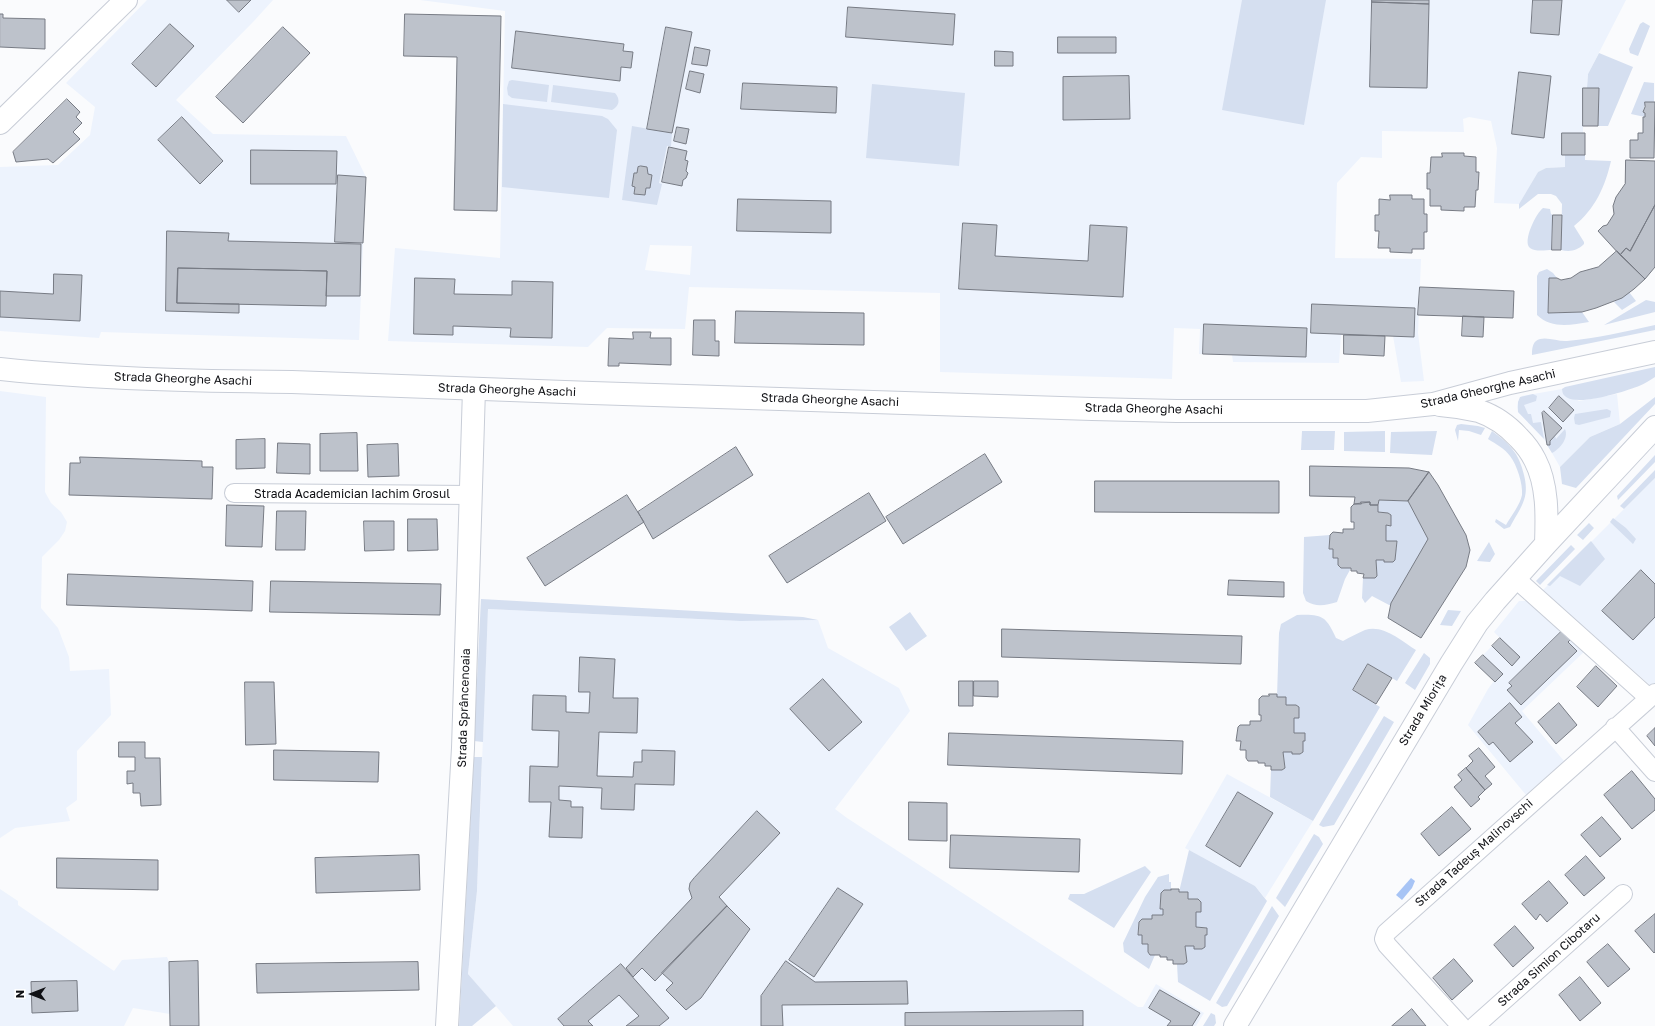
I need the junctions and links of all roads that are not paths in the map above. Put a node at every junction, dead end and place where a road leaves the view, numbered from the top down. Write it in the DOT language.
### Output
graph roads {
  1 [pos="126,0"];
  2 [pos="0,123"];
  3 [pos="1655,352"];
  4 [pos="0,369"];
  5 [pos="474,389"];
  6 [pos="1432,404"];
  7 [pos="1655,427"];
  8 [pos="234,493"];
  9 [pos="470,495"];
  10 [pos="1546,544"];
  11 [pos="1515,578"];
  12 [pos="1652,695"];
  13 [pos="1615,727"];
  14 [pos="1655,772"];
  15 [pos="1623,894"];
  16 [pos="447,1026"];
  17 [pos="1235,1026"];
  18 [pos="1461,1026"];
  19 [pos="1475,1026"];
  1 -- 2 [label="main road"];
  3 -- 6 [label="main road, Strada Gheorghe Asachi"];
  4 -- 5 [label="main road, Strada Gheorghe Asachi"];
  5 -- 6 [label="main road, Strada Gheorghe Asachi"];
  5 -- 9 [label="main road, Strada Sprâncenoaia"];
  6 -- 10 [label="main road"];
  7 -- 10 [label="main road, Strada Miorița"];
  8 -- 9 [label="street, Strada Academician Iachim Grosul"];
  9 -- 16 [label="main road, Strada Sprâncenoaia"];
  10 -- 11 [label="main road, Strada Miorița"];
  11 -- 12 [label="street"];
  11 -- 17 [label="main road, Strada Miorița"];
  12 -- 13 [label="street, Strada Tadeuș Malinovschi"];
  13 -- 14 [label="street"];
  13 -- 18 [label="street, Strada Tadeuș Malinovschi"];
  15 -- 19 [label="street, Strada Simion Cibotaru"];
}
